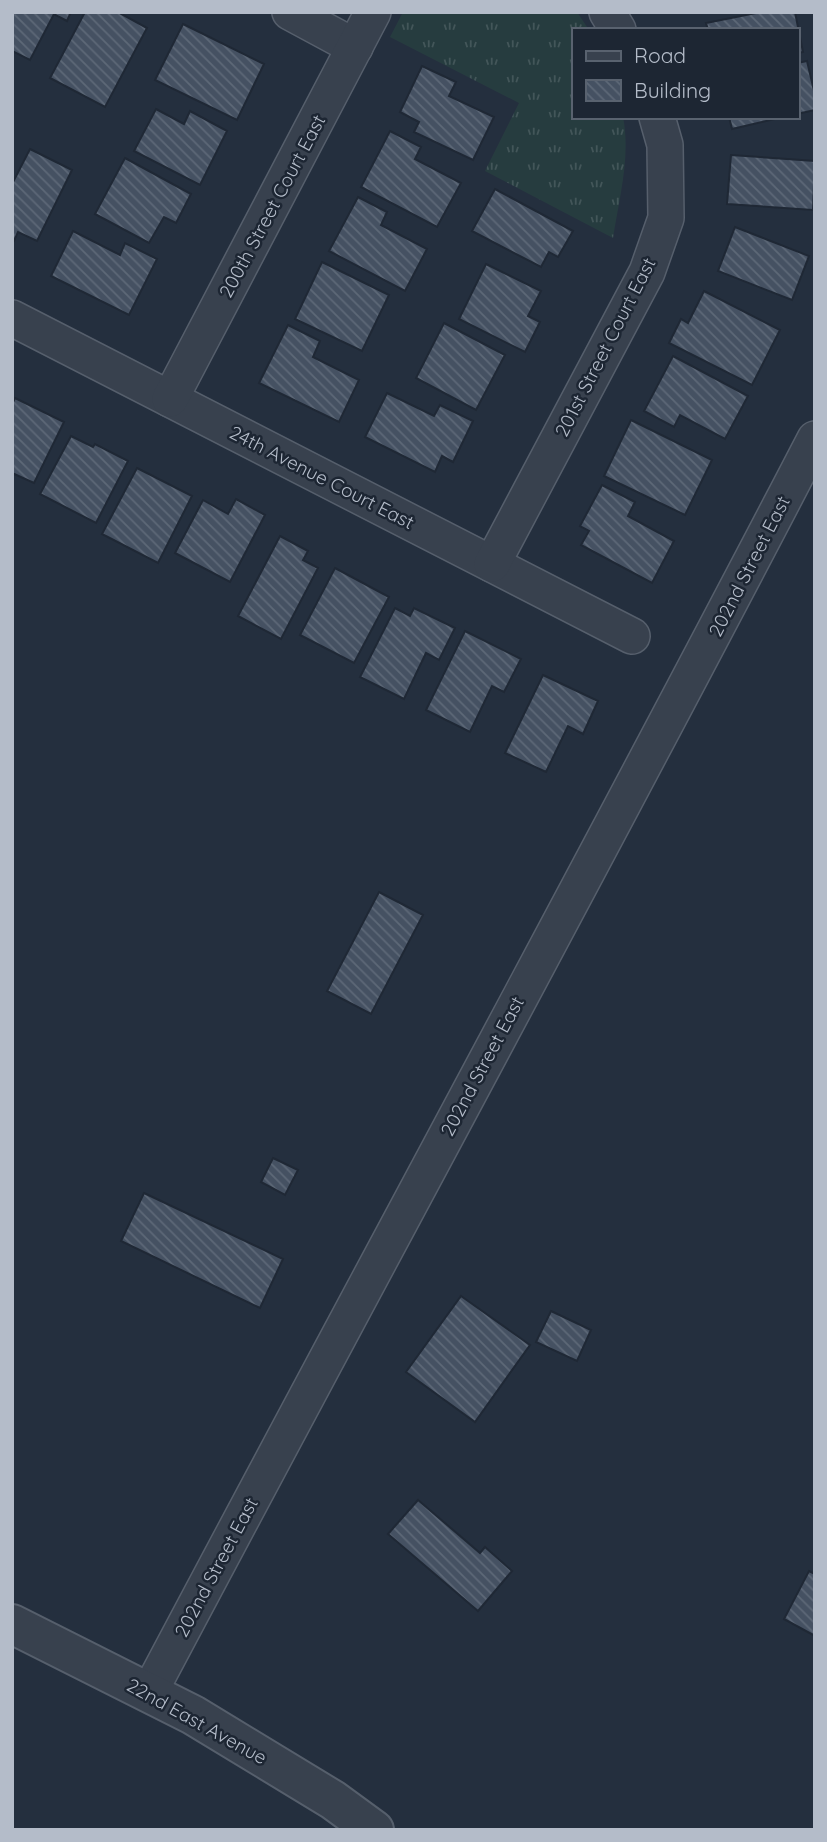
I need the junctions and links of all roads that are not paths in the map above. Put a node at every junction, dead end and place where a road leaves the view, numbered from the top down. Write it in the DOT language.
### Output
graph roads {
  1 [pos="290,12"];
  2 [pos="373,12"];
  3 [pos="607,12"];
  4 [pos="617,28"];
  5 [pos="355,47"];
  6 [pos="658,119"];
  7 [pos="12,318"];
  8 [pos="170,400"];
  9 [pos="815,439"];
  10 [pos="492,564"];
  11 [pos="632,636"];
  12 [pos="12,1624"];
  13 [pos="149,1693"];
  14 [pos="374,1830"];
  1 -- 5 [label="street"];
  2 -- 5 [label="street, 200th Street Court East"];
  3 -- 4 [label="street"];
  5 -- 8 [label="street, 200th Street Court East"];
  6 -- 10 [label="street, 201st Street Court East"];
  7 -- 8 [label="street, 24th Avenue Court East"];
  8 -- 10 [label="street, 24th Avenue Court East"];
  9 -- 13 [label="street, 202nd Street East"];
  10 -- 11 [label="street, 24th Avenue Court East"];
  12 -- 13 [label="street, 22nd East Avenue"];
  13 -- 14 [label="street, 22nd East Avenue"];
}
